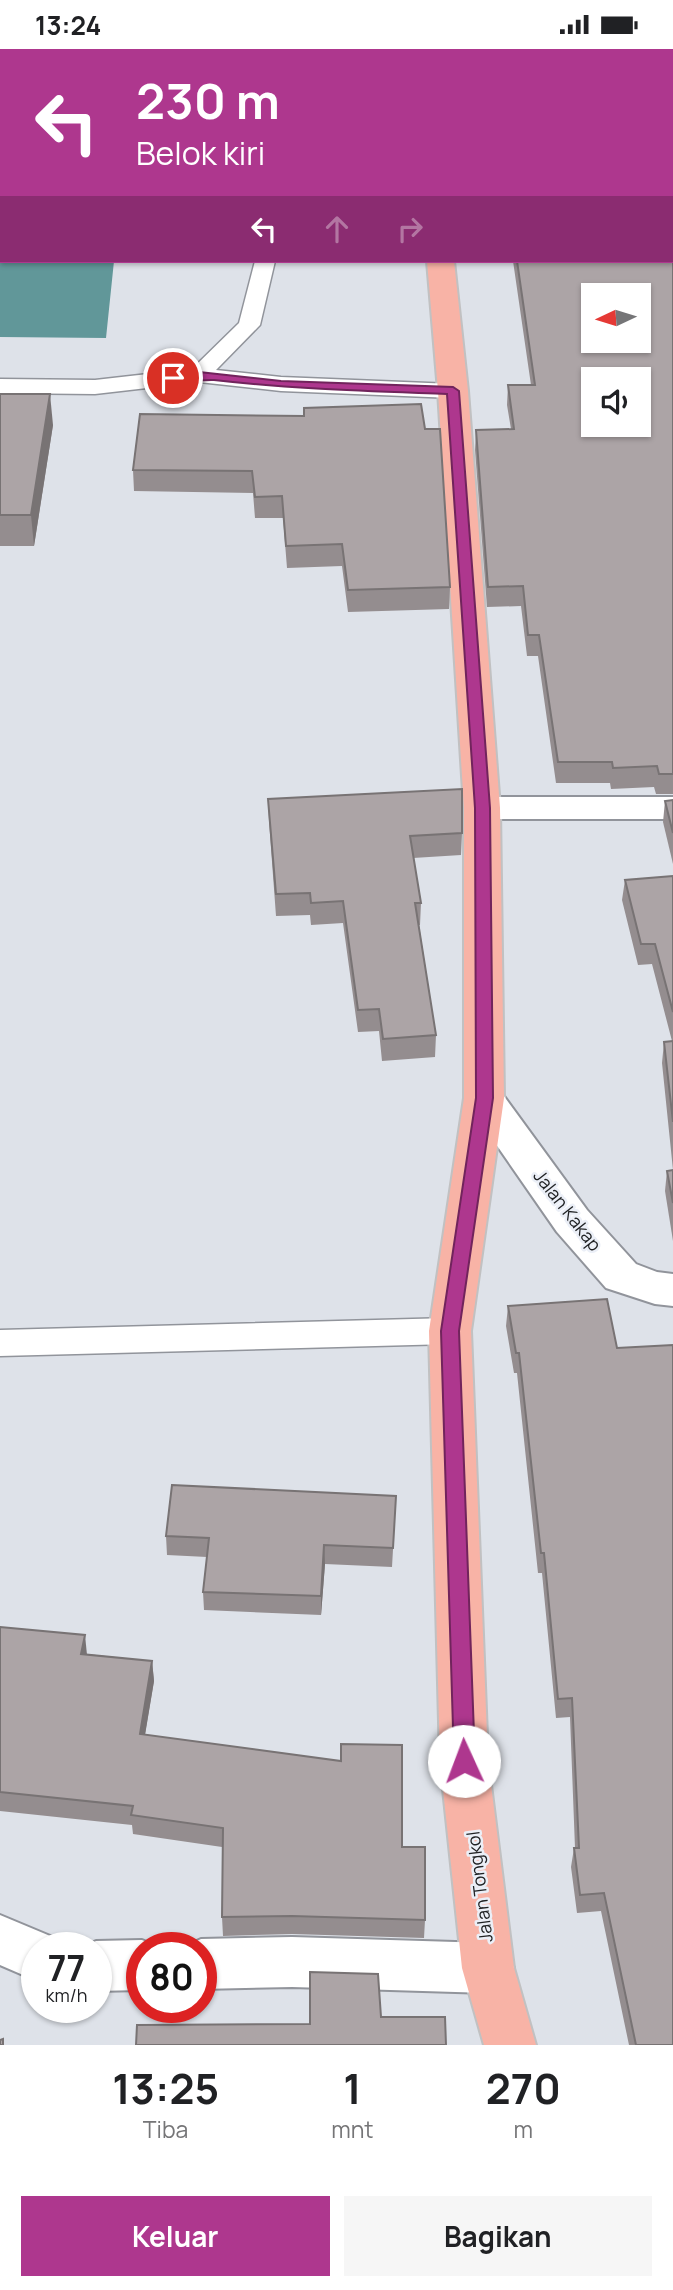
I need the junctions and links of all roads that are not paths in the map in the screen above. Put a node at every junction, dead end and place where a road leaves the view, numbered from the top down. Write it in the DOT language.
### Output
graph roads {
  1 [pos="264,263"];
  2 [pos="440,263"];
  3 [pos="199,375"];
  4 [pos="0,386"];
  5 [pos="453,391"];
  6 [pos="482,808"];
  7 [pos="673,808"];
  8 [pos="484,1098"];
  9 [pos="673,1290"];
  10 [pos="450,1331"];
  11 [pos="0,1343"];
  12 [pos="0,1940"];
  13 [pos="21,1949"];
  14 [pos="217,1964"];
  15 [pos="488,1968"];
  16 [pos="510,2045"];
  1 -- 3 [label="lane"];
  2 -- 5 [label="highway, Jalan Tongkol"];
  3 -- 4 [label="lane"];
  3 -- 5 [label="lane"];
  5 -- 6 [label="highway, Jalan Tongkol"];
  6 -- 7 [label="street"];
  6 -- 8 [label="highway, Jalan Tongkol"];
  8 -- 9 [label="street, Jalan Kakap"];
  8 -- 10 [label="highway, Jalan Tongkol"];
  10 -- 11 [label="lane"];
  10 -- 15 [label="highway, Jalan Tongkol"];
  12 -- 13 [label="street"];
  14 -- 15 [label="street"];
  15 -- 16 [label="highway, Jalan Tongkol"];
}
